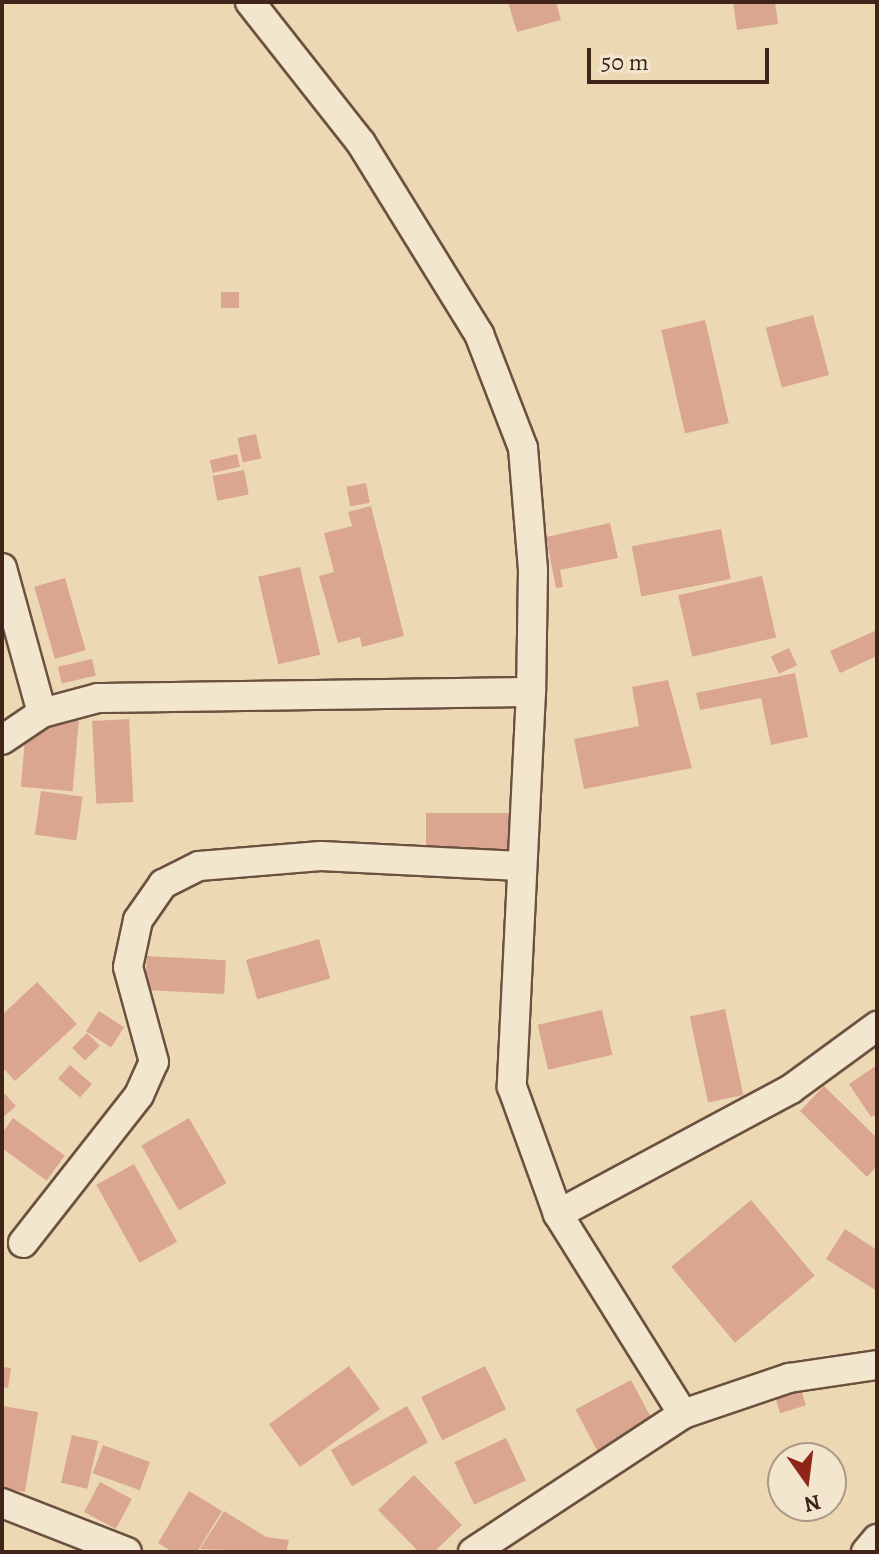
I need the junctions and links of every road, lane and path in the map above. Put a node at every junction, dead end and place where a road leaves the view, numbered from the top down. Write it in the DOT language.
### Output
graph roads {
  1 [pos="250,2"];
  2 [pos="2,568"];
  3 [pos="531,692"];
  4 [pos="42,713"];
  5 [pos="2,740"];
  6 [pos="520,866"];
  7 [pos="877,1026"];
  8 [pos="558,1214"];
  9 [pos="23,1243"];
  10 [pos="877,1365"];
  11 [pos="683,1414"];
  12 [pos="2,1503"];
  13 [pos="877,1539"];
  14 [pos="127,1552"];
  15 [pos="473,1552"];
  16 [pos="866,1552"];
  1 -- 3 [label="street"];
  2 -- 4 [label="street"];
  3 -- 4 [label="street"];
  3 -- 6 [label="street"];
  4 -- 5 [label="street"];
  6 -- 8 [label="street"];
  6 -- 9 [label="street"];
  7 -- 8 [label="street"];
  8 -- 11 [label="street"];
  10 -- 11 [label="street"];
  11 -- 15 [label="street"];
  12 -- 14 [label="street"];
  13 -- 16 [label="street"];
}
